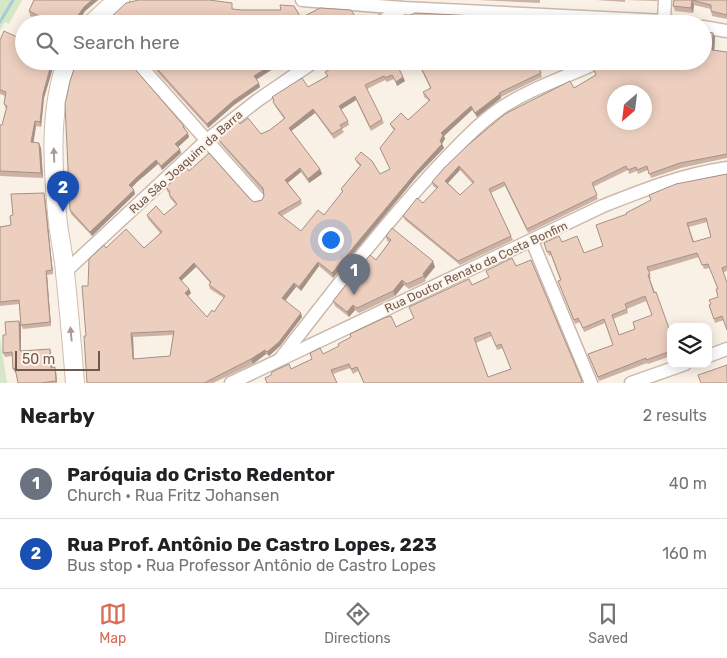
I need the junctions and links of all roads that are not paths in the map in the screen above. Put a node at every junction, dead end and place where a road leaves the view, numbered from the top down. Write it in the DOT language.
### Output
graph roads {
  1 [pos="120,0"];
  2 [pos="302,0"];
  3 [pos="665,0"];
  4 [pos="403,8"];
  5 [pos="104,15"];
  6 [pos="392,15"];
  7 [pos="532,15"];
  8 [pos="663,15"];
  9 [pos="712,28"];
  10 [pos="727,30"];
  11 [pos="64,70"];
  12 [pos="144,70"];
  13 [pos="302,70"];
  14 [pos="580,70"];
  15 [pos="207,140"];
  16 [pos="727,168"];
  17 [pos="258,198"];
  18 [pos="532,241"];
  19 [pos="65,272"];
  20 [pos="727,350"];
  21 [pos="712,355"];
  22 [pos="280,360"];
  23 [pos="674,368"];
  24 [pos="75,383"];
  25 [pos="231,383"];
  26 [pos="591,383"];
  27 [pos="632,383"];
  1 -- 5 [label="main road"];
  2 -- 4 [label="street"];
  3 -- 8 [label="street"];
  4 -- 6 [label="street"];
  4 -- 7 [label="street"];
  9 -- 10 [label="street"];
  19 -- 11 [label="main road, one-way"];
  12 -- 15 [label="street"];
  13 -- 15 [label="street, Rua São Joaquim da Barra"];
  14 -- 22 [label="street"];
  15 -- 17 [label="street"];
  15 -- 19 [label="street, Rua São Joaquim da Barra"];
  16 -- 18 [label="street, Rua Doutor Renato da Costa Bonfim"];
  18 -- 22 [label="street, Rua Doutor Renato da Costa Bonfim"];
  18 -- 26 [label="street"];
  24 -- 19 [label="main road, one-way"];
  20 -- 21 [label="street"];
  22 -- 25 [label="street, Rua Doutor Renato da Costa Bonfim"];
  23 -- 27 [label="street"];
}
